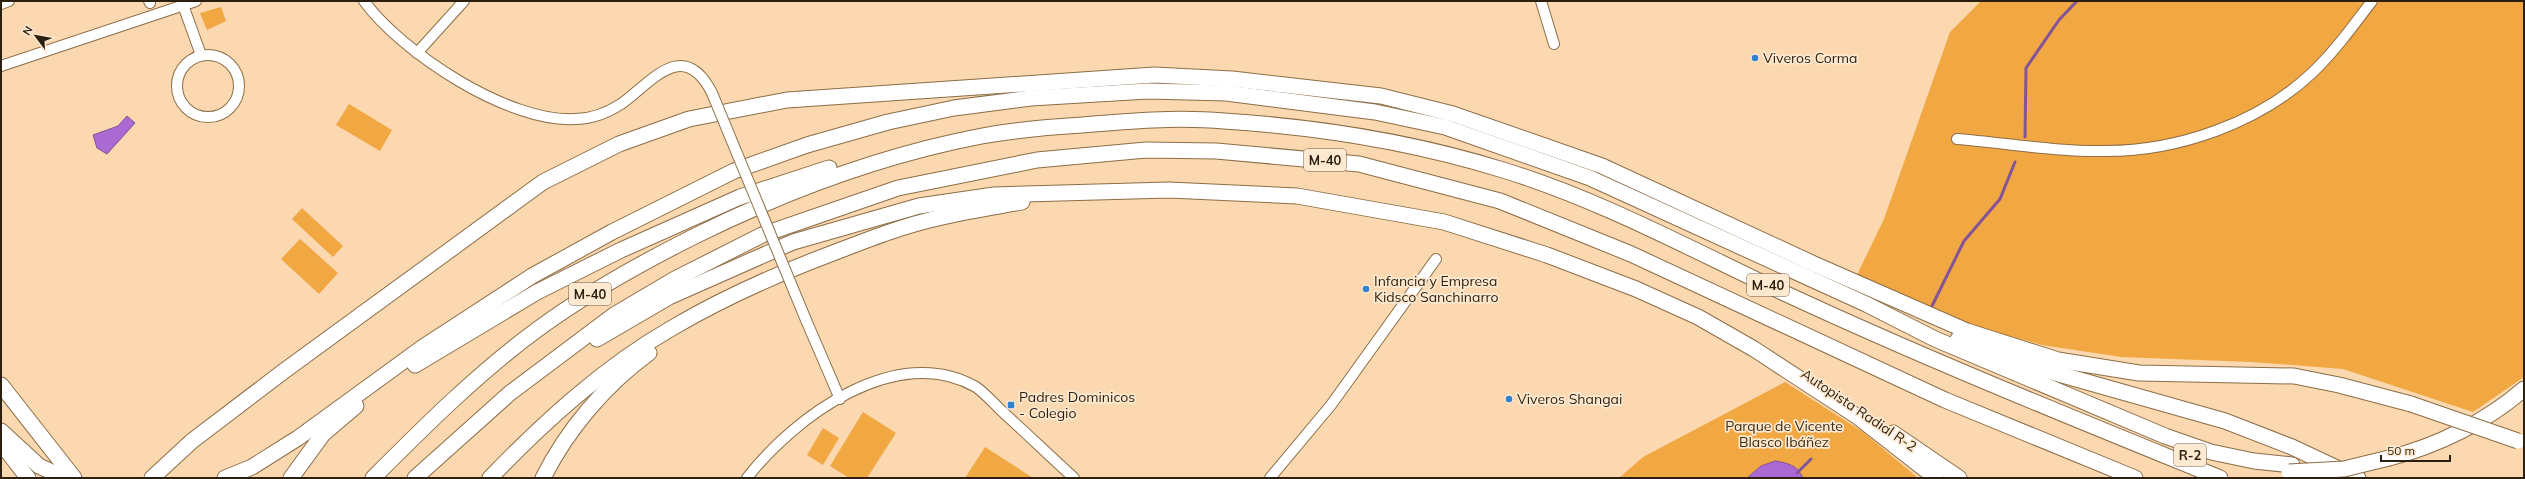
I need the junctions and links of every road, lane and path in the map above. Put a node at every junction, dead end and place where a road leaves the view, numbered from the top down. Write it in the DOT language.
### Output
graph roads {
  1 [pos="9,1"];
  2 [pos="196,1"];
  3 [pos="364,1"];
  4 [pos="464,1"];
  5 [pos="1540,1"];
  6 [pos="2372,1"];
  7 [pos="1,4"];
  8 [pos="183,5"];
  9 [pos="1554,44"];
  10 [pos="417,53"];
  11 [pos="201,55"];
  12 [pos="1,66"];
  13 [pos="1958,139"];
  14 [pos="847,171"];
  15 [pos="1065,195"];
  16 [pos="1436,259"];
  17 [pos="722,301"];
  18 [pos="1866,304"];
  19 [pos="1754,349"];
  20 [pos="1,385"];
  21 [pos="2524,389"];
  22 [pos="510,393"];
  23 [pos="840,399"];
  24 [pos="2094,427"];
  25 [pos="1,431"];
  26 [pos="2521,442"];
  27 [pos="1,443"];
  28 [pos="2065,451"];
  29 [pos="2291,468"];
  30 [pos="28,478"];
  31 [pos="65,478"];
  32 [pos="74,478"];
  33 [pos="152,478"];
  34 [pos="225,478"];
  35 [pos="291,478"];
  36 [pos="373,478"];
  37 [pos="415,478"];
  38 [pos="490,478"];
  39 [pos="543,478"];
  40 [pos="747,478"];
  41 [pos="1074,478"];
  42 [pos="1270,478"];
  43 [pos="1936,478"];
  44 [pos="1959,478"];
  45 [pos="2108,478"];
  46 [pos="2135,478"];
  47 [pos="2220,478"];
  48 [pos="2358,478"];
  1 -- 7 [label="street"];
  2 -- 8 [label="street"];
  3 -- 10 [label="street"];
  4 -- 10 [label="street"];
  5 -- 9 [label="street"];
  6 -- 13 [label="street"];
  8 -- 11 [label="street"];
  8 -- 12 [label="street"];
  10 -- 23 [label="street, bridge"];
  11 -- 11 [label="street"];
  14 -- 24 [label="highway, M-40"];
  14 -- 35 [label="highway"];
  14 -- 36 [label="highway, M-40"];
  15 -- 17 [label="highway"];
  15 -- 19 [label="highway"];
  15 -- 22 [label="highway"];
  16 -- 42 [label="street"];
  17 -- 38 [label="highway"];
  17 -- 39 [label="highway"];
  18 -- 29 [label="highway"];
  18 -- 34 [label="highway"];
  18 -- 48 [label="highway"];
  19 -- 43 [label="highway"];
  19 -- 44 [label="highway, Autopista Radial R-2"];
  20 -- 32 [label="highway"];
  21 -- 29 [label="highway, R-2, bridge"];
  22 -- 28 [label="highway, M-40"];
  22 -- 37 [label="highway, M-40"];
  23 -- 40 [label="street"];
  23 -- 41 [label="street"];
  24 -- 29 [label="highway, R-2"];
  24 -- 47 [label="highway, M-40"];
  25 -- 31 [label="highway"];
  26 -- 33 [label="highway, bridge"];
  27 -- 30 [label="highway"];
  28 -- 45 [label="highway"];
  28 -- 46 [label="highway, M-40"];
}
